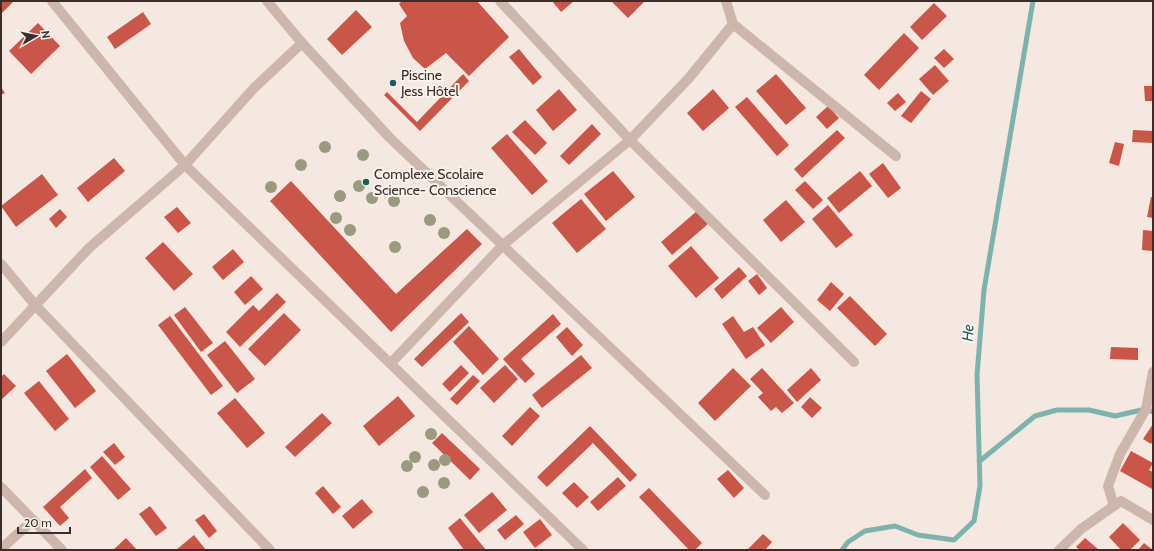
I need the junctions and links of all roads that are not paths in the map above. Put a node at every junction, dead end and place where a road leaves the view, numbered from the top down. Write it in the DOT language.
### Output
graph roads {
  1 [pos="52,1"];
  2 [pos="267,1"];
  3 [pos="500,1"];
  4 [pos="726,1"];
  5 [pos="734,24"];
  6 [pos="302,43"];
  7 [pos="630,140"];
  8 [pos="896,156"];
  9 [pos="185,165"];
  10 [pos="503,245"];
  11 [pos="1,264"];
  12 [pos="36,306"];
  13 [pos="1,342"];
  14 [pos="854,362"];
  15 [pos="391,363"];
  16 [pos="1153,372"];
  17 [pos="1,487"];
  18 [pos="765,495"];
  19 [pos="1114,506"];
  20 [pos="33,520"];
  21 [pos="1153,520"];
  22 [pos="1,549"];
  23 [pos="62,550"];
  24 [pos="270,550"];
  25 [pos="583,550"];
  26 [pos="1059,550"];
  1 -- 9 [label="street"];
  2 -- 6 [label="street"];
  3 -- 7 [label="street"];
  4 -- 5 [label="street"];
  5 -- 7 [label="street"];
  5 -- 8 [label="street"];
  6 -- 9 [label="street"];
  6 -- 10 [label="street"];
  7 -- 10 [label="street"];
  7 -- 14 [label="street"];
  9 -- 12 [label="street"];
  9 -- 15 [label="street"];
  10 -- 15 [label="street"];
  10 -- 18 [label="street"];
  11 -- 12 [label="street"];
  12 -- 13 [label="street"];
  12 -- 24 [label="street"];
  15 -- 25 [label="street"];
  16 -- 19 [label="street"];
  17 -- 20 [label="street"];
  19 -- 21 [label="street"];
  19 -- 26 [label="street"];
  20 -- 22 [label="street"];
  20 -- 23 [label="street"];
}
